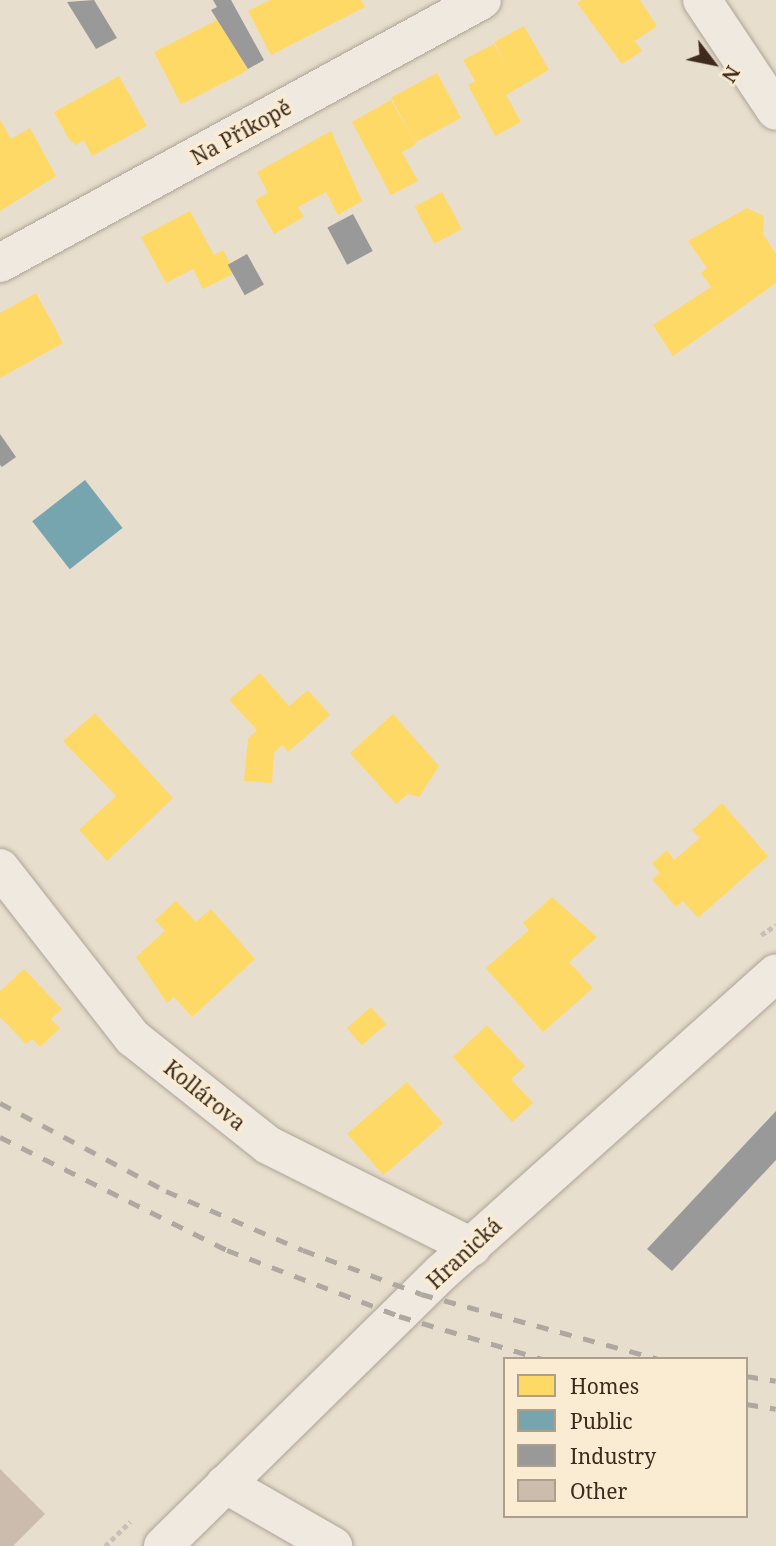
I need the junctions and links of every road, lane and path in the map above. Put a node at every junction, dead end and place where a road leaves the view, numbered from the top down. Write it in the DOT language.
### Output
graph roads {
  1 [pos="482,0"];
  2 [pos="702,0"];
  3 [pos="776,111"];
  4 [pos="0,263"];
  5 [pos="0,868"];
  6 [pos="776,973"];
  7 [pos="472,1247"];
  8 [pos="225,1484"];
  9 [pos="163,1546"];
  10 [pos="333,1546"];
  1 -- 4 [label="street, Na Příkopě"];
  2 -- 3 [label="street"];
  5 -- 7 [label="street, Kollárova"];
  6 -- 7 [label="street, Hranická"];
  7 -- 8 [label="street, Hranická"];
  8 -- 9 [label="street, Hranická"];
  8 -- 10 [label="street"];
}
